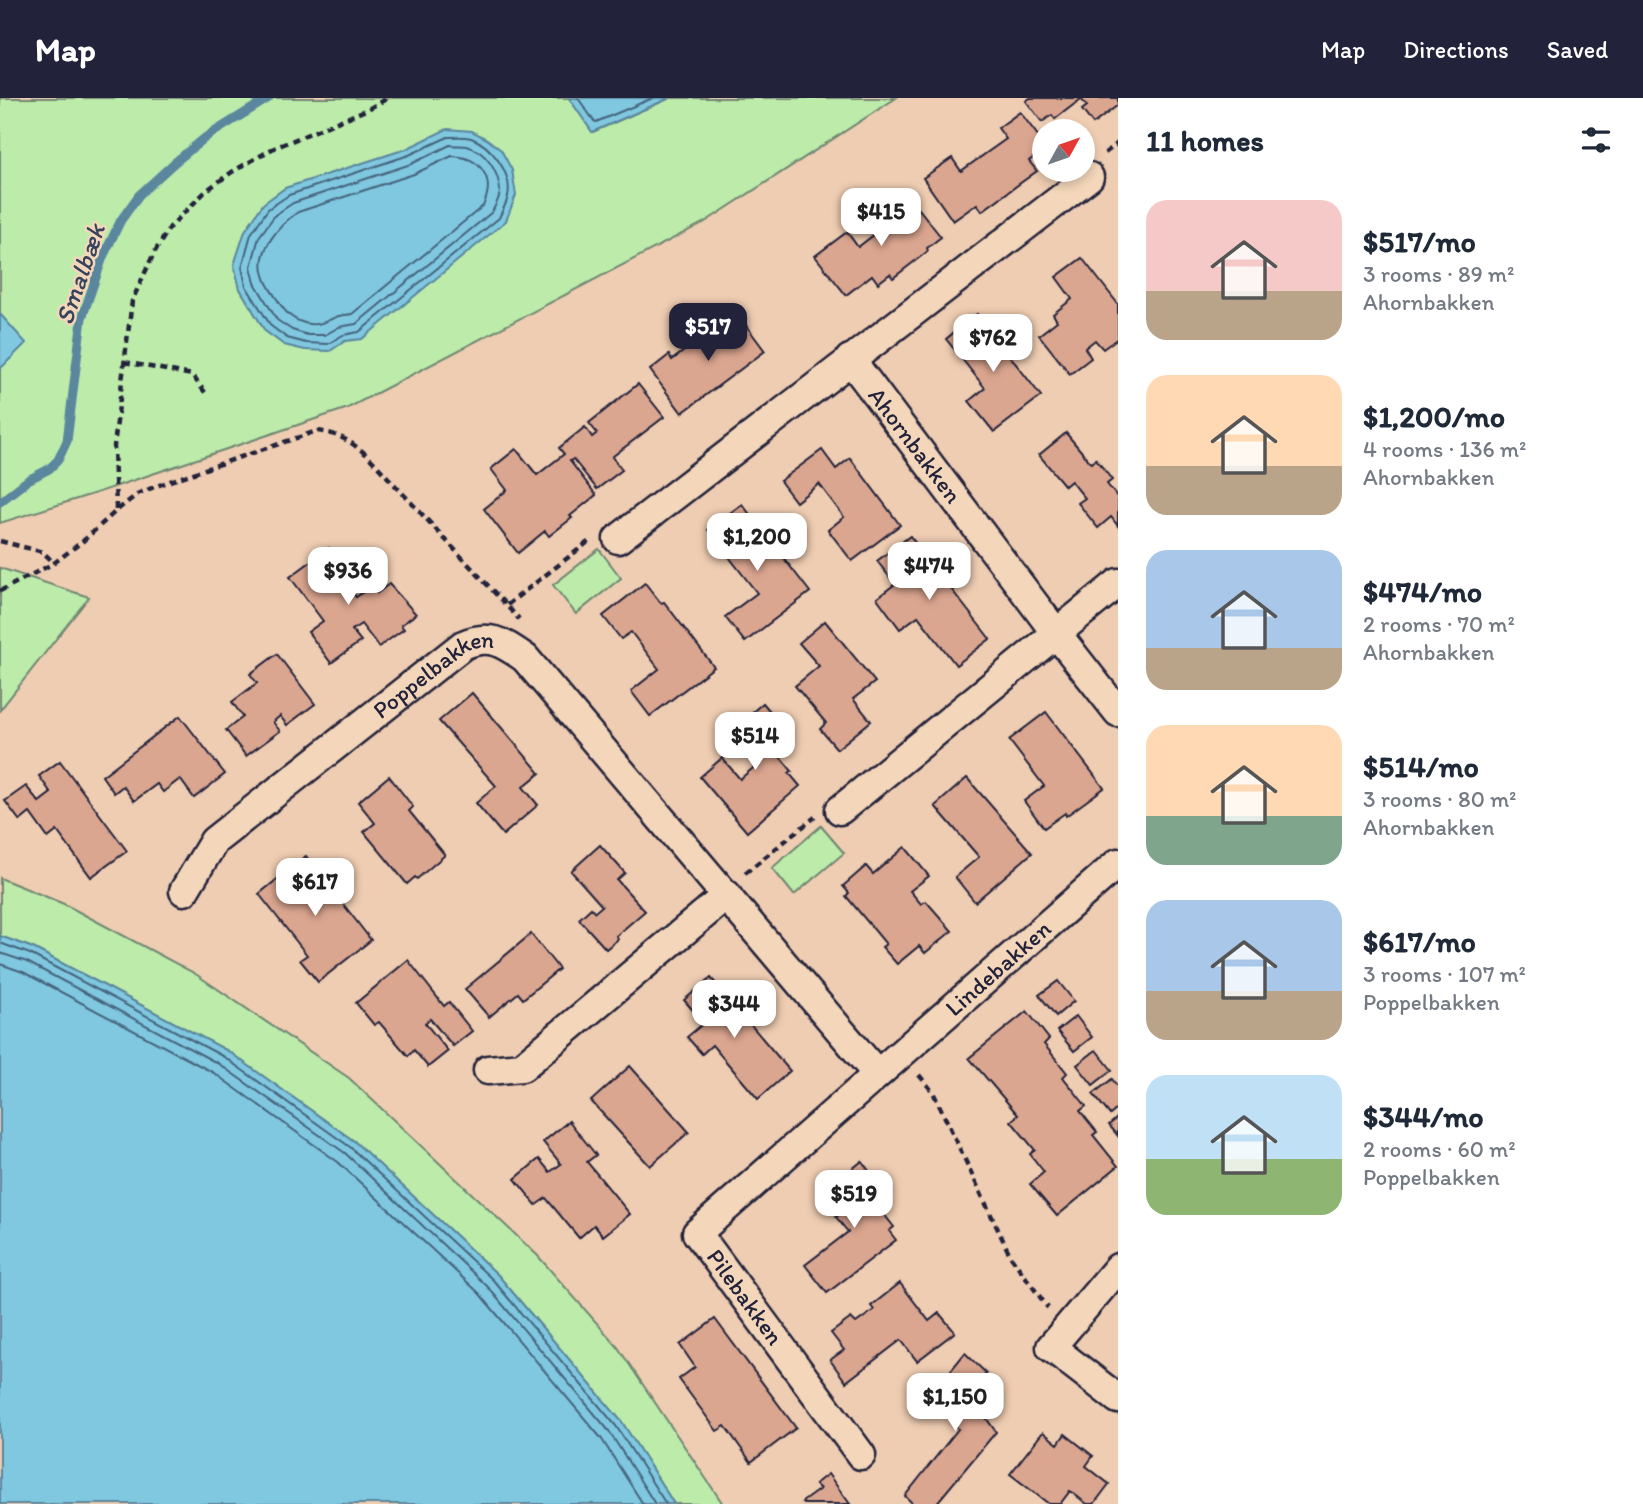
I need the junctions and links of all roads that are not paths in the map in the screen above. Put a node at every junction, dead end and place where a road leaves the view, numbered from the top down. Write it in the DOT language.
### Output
graph roads {
  1 [pos="1082,182"];
  2 [pos="850,359"];
  3 [pos="607,537"];
  4 [pos="1118,583"];
  5 [pos="1056,633"];
  6 [pos="1118,712"];
  7 [pos="831,810"];
  8 [pos="1118,863"];
  9 [pos="184,891"];
  10 [pos="727,895"];
  11 [pos="488,1070"];
  12 [pos="877,1074"];
  13 [pos="1118,1268"];
  14 [pos="1118,1399"];
  15 [pos="861,1455"];
  1 -- 2 [label="street"];
  2 -- 3 [label="street"];
  2 -- 5 [label="street, Ahornbakken"];
  4 -- 5 [label="street"];
  5 -- 6 [label="street, Ahornbakken"];
  5 -- 7 [label="street"];
  8 -- 12 [label="street, Lindebakken"];
  9 -- 10 [label="street, Poppelbakken"];
  10 -- 11 [label="street"];
  10 -- 12 [label="street, Poppelbakken"];
  12 -- 15 [label="street, Pilebakken"];
  13 -- 14 [label="street"];
}
